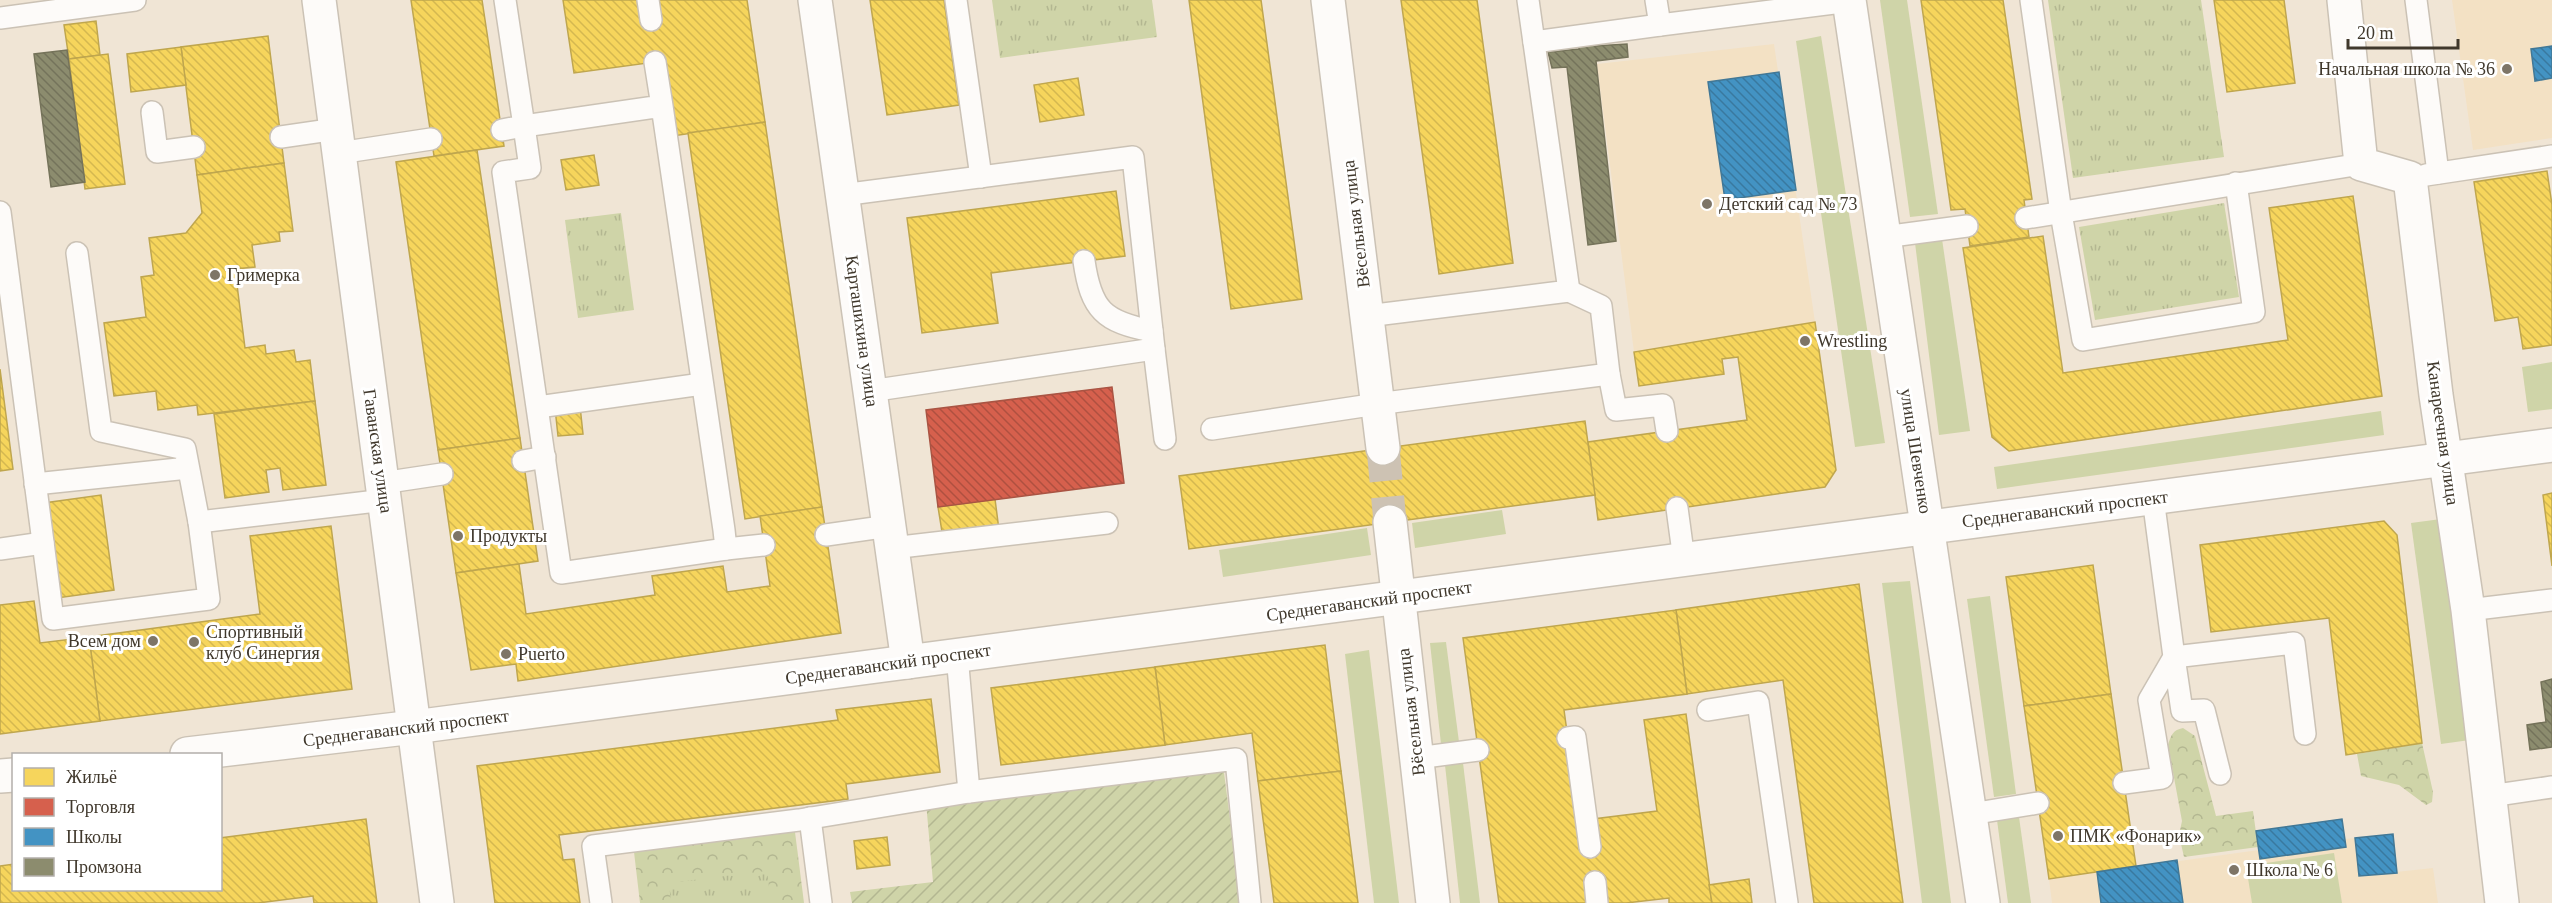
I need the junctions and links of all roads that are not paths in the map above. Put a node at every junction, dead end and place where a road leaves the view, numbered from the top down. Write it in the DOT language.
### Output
graph roads {
  1 [pos="135,0"];
  2 [pos="319,0"];
  3 [pos="505,0"];
  4 [pos="815,0"];
  5 [pos="956,0"];
  6 [pos="1328,0"];
  7 [pos="1528,0"];
  8 [pos="1656,0"];
  9 [pos="1850,0"];
  10 [pos="2031,0"];
  11 [pos="2344,0"];
  12 [pos="2416,0"];
  13 [pos="0,18"];
  14 [pos="1660,25"];
  15 [pos="1534,42"];
  16 [pos="655,62"];
  17 [pos="662,106"];
  18 [pos="152,112"];
  19 [pos="524,126"];
  20 [pos="502,130"];
  21 [pos="281,137"];
  22 [pos="431,139"];
  23 [pos="337,141"];
  24 [pos="194,147"];
  25 [pos="2552,156"];
  26 [pos="2361,164"];
  27 [pos="2424,176"];
  28 [pos="981,177"];
  29 [pos="2236,183"];
  30 [pos="842,195"];
  31 [pos="0,212"];
  32 [pos="2061,213"];
  33 [pos="2026,218"];
  34 [pos="1967,226"];
  35 [pos="1884,237"];
  36 [pos="77,253"];
  37 [pos="1084,261"];
  38 [pos="1569,291"];
  39 [pos="1367,316"];
  40 [pos="1153,340"];
  41 [pos="1610,374"];
  42 [pos="702,384"];
  43 [pos="870,391"];
  44 [pos="1377,404"];
  45 [pos="538,407"];
  46 [pos="1212,429"];
  47 [pos="1667,431"];
  48 [pos="1165,439"];
  49 [pos="2552,445"];
  50 [pos="1383,448"];
  51 [pos="545,457"];
  52 [pos="2447,459"];
  53 [pos="523,461"];
  54 [pos="188,468"];
  55 [pos="442,474"];
  56 [pos="35,484"];
  57 [pos="383,491"];
  58 [pos="2153,498"];
  59 [pos="1677,508"];
  60 [pos="200,522"];
  61 [pos="1390,522"];
  62 [pos="1107,523"];
  63 [pos="1928,528"];
  64 [pos="826,535"];
  65 [pos="891,537"];
  66 [pos="43,543"];
  67 [pos="764,545"];
  68 [pos="0,549"];
  69 [pos="726,549"];
  70 [pos="1684,560"];
  71 [pos="1398,597"];
  72 [pos="2552,600"];
  73 [pos="2468,610"];
  74 [pos="957,655"];
  75 [pos="2174,657"];
  76 [pos="908,662"];
  77 [pos="1708,710"];
  78 [pos="2182,711"];
  79 [pos="2152,717"];
  80 [pos="414,728"];
  81 [pos="2305,734"];
  82 [pos="1568,738"];
  83 [pos="1478,750"];
  84 [pos="195,753"];
  85 [pos="1416,758"];
  86 [pos="2220,774"];
  87 [pos="2124,783"];
  88 [pos="2552,787"];
  89 [pos="969,792"];
  90 [pos="2490,796"];
  91 [pos="2038,803"];
  92 [pos="1971,814"];
  93 [pos="810,818"];
  94 [pos="1590,847"];
  95 [pos="437,903"];
  96 [pos="601,903"];
  97 [pos="821,903"];
  98 [pos="1250,903"];
  99 [pos="1433,903"];
  100 [pos="1787,903"];
  101 [pos="1983,903"];
  102 [pos="2502,903"];
  1 -- 13 [label="lane"];
  2 -- 23 [label="street, Гаванская улица"];
  3 -- 19 [label="lane"];
  4 -- 30 [label="street, Карташихина улица"];
  5 -- 28 [label="lane"];
  6 -- 39 [label="street, Вёсельная улица"];
  7 -- 15 [label="lane"];
  8 -- 14 [label="lane"];
  9 -- 14 [label="lane"];
  9 -- 35 [label="street, улица Шевченко"];
  10 -- 32 [label="lane"];
  11 -- 26 [label="street"];
  12 -- 27 [label="lane"];
  14 -- 15 [label="lane"];
  15 -- 38 [label="lane"];
  16 -- 17 [label="lane"];
  17 -- 19 [label="lane"];
  17 -- 42 [label="lane"];
  18 -- 24 [label="lane"];
  19 -- 20 [label="lane"];
  19 -- 45 [label="lane"];
  21 -- 23 [label="lane"];
  22 -- 23 [label="lane"];
  23 -- 57 [label="street, Гаванская улица"];
  25 -- 27 [label="lane"];
  26 -- 27 [label="street"];
  26 -- 29 [label="lane"];
  27 -- 52 [label="street, Канареечная улица"];
  28 -- 30 [label="lane"];
  28 -- 40 [label="lane"];
  29 -- 32 [label="lane"];
  29 -- 32 [label="lane"];
  30 -- 43 [label="street, Карташихина улица"];
  31 -- 56 [label="lane"];
  32 -- 33 [label="lane"];
  34 -- 35 [label="lane"];
  35 -- 63 [label="street, улица Шевченко"];
  36 -- 54 [label="lane"];
  37 -- 40 [label="lane"];
  38 -- 39 [label="lane"];
  38 -- 41 [label="lane"];
  39 -- 44 [label="street, Вёсельная улица"];
  40 -- 43 [label="lane"];
  40 -- 48 [label="lane"];
  41 -- 44 [label="lane"];
  41 -- 47 [label="lane"];
  42 -- 45 [label="lane"];
  42 -- 69 [label="lane"];
  43 -- 65 [label="street, Карташихина улица"];
  44 -- 46 [label="lane"];
  44 -- 50 [label="street, Вёсельная улица"];
  45 -- 51 [label="lane"];
  49 -- 52 [label="street, Среднегаванский проспект"];
  51 -- 53 [label="lane"];
  51 -- 69 [label="lane"];
  52 -- 58 [label="street, Среднегаванский проспект"];
  52 -- 73 [label="street, Канареечная улица"];
  54 -- 56 [label="lane"];
  54 -- 60 [label="lane"];
  55 -- 57 [label="lane"];
  56 -- 66 [label="lane"];
  57 -- 60 [label="lane"];
  57 -- 80 [label="street, Гаванская улица"];
  58 -- 63 [label="street, Среднегаванский проспект"];
  58 -- 75 [label="lane"];
  59 -- 70 [label="lane"];
  60 -- 66 [label="lane"];
  61 -- 71 [label="street, Вёсельная улица"];
  62 -- 65 [label="lane"];
  63 -- 70 [label="street, Среднегаванский проспект"];
  63 -- 92 [label="street, улица Шевченко"];
  64 -- 65 [label="lane"];
  65 -- 76 [label="street, Карташихина улица"];
  66 -- 68 [label="lane"];
  67 -- 69 [label="lane"];
  70 -- 71 [label="street, Среднегаванский проспект"];
  71 -- 74 [label="street, Среднегаванский проспект"];
  71 -- 85 [label="street, Вёсельная улица"];
  72 -- 73 [label="lane"];
  73 -- 90 [label="street, Канареечная улица"];
  74 -- 76 [label="street, Среднегаванский проспект"];
  74 -- 89 [label="lane"];
  75 -- 78 [label="lane"];
  75 -- 79 [label="lane"];
  75 -- 81 [label="lane"];
  76 -- 80 [label="street, Среднегаванский проспект"];
  77 -- 100 [label="lane"];
  78 -- 79 [label="lane"];
  78 -- 86 [label="lane"];
  79 -- 87 [label="lane"];
  80 -- 84 [label="street, Среднегаванский проспект"];
  80 -- 95 [label="street, Гаванская улица"];
  82 -- 94 [label="lane"];
  83 -- 85 [label="lane"];
  85 -- 99 [label="street, Вёсельная улица"];
  88 -- 90 [label="lane"];
  89 -- 93 [label="lane"];
  89 -- 98 [label="lane"];
  90 -- 102 [label="street, Канареечная улица"];
  91 -- 92 [label="lane"];
  92 -- 101 [label="street, улица Шевченко"];
  93 -- 96 [label="lane"];
  93 -- 97 [label="lane"];
}
